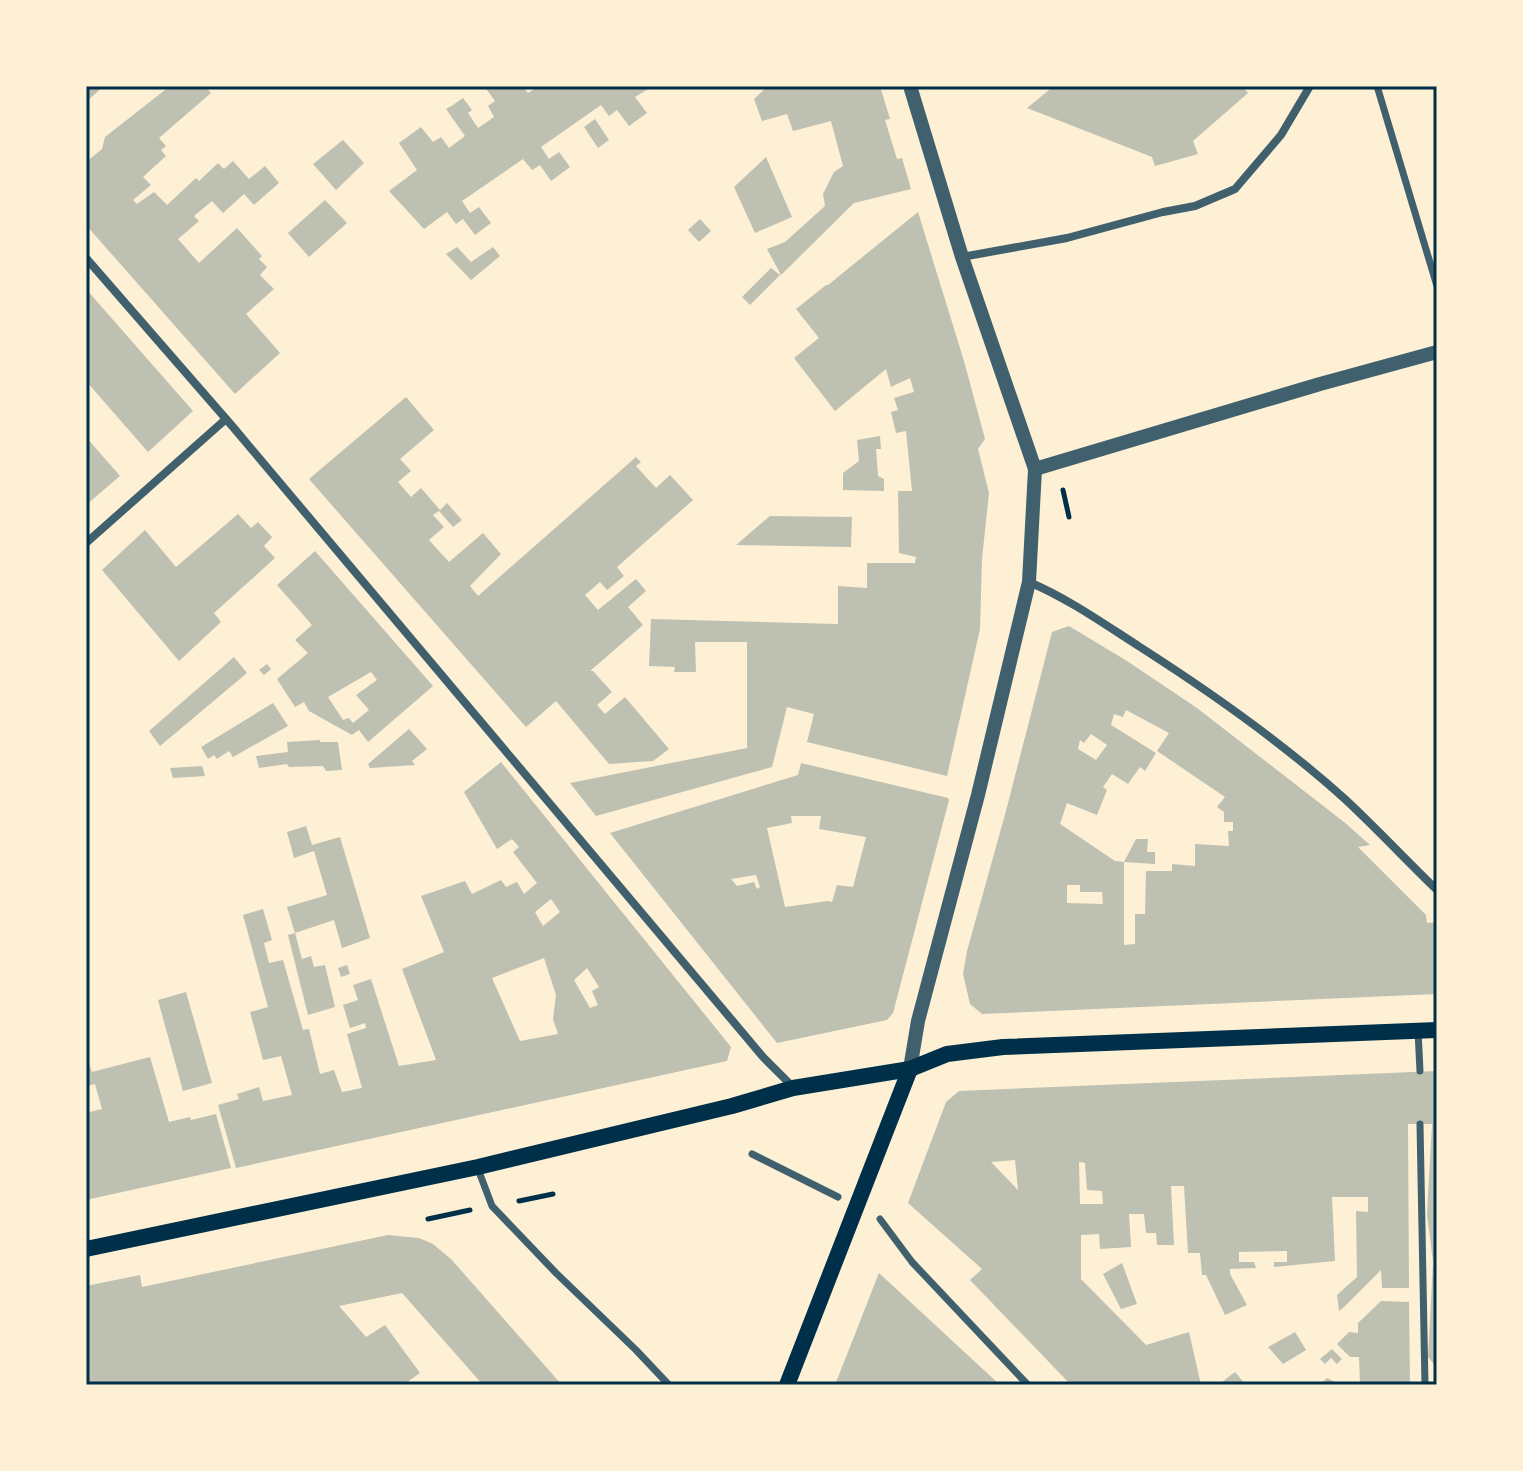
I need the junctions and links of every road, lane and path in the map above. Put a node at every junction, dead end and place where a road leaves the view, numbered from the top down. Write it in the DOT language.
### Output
graph roads {
  1 [pos="910,86"];
  2 [pos="1310,86"];
  3 [pos="1377,86"];
  4 [pos="962,257"];
  5 [pos="86,258"];
  6 [pos="1437,286"];
  7 [pos="1437,352"];
  8 [pos="226,419"];
  9 [pos="1035,469"];
  10 [pos="86,543"];
  11 [pos="1029,582"];
  12 [pos="1437,890"];
  13 [pos="1437,1030"];
  14 [pos="1418,1031"];
  15 [pos="910,1069"];
  16 [pos="1420,1071"];
  17 [pos="793,1088"];
  18 [pos="1420,1124"];
  19 [pos="752,1154"];
  20 [pos="478,1167"];
  21 [pos="838,1197"];
  22 [pos="492,1206"];
  23 [pos="428,1219"];
  24 [pos="880,1219"];
  25 [pos="86,1249"];
  26 [pos="669,1385"];
  27 [pos="787,1385"];
  28 [pos="1028,1385"];
  29 [pos="1425,1385"];
  1 -- 4 [label="street"];
  2 -- 4 [label="street"];
  3 -- 6 [label="street"];
  4 -- 9 [label="street"];
  5 -- 8 [label="street"];
  7 -- 9 [label="street"];
  8 -- 10 [label="street"];
  8 -- 17 [label="street"];
  9 -- 11 [label="street"];
  11 -- 12 [label="street"];
  11 -- 15 [label="street"];
  13 -- 14 [label="main road"];
  14 -- 15 [label="main road"];
  14 -- 16 [label="street"];
  15 -- 17 [label="main road"];
  15 -- 27 [label="main road"];
  17 -- 20 [label="main road"];
  18 -- 29 [label="street"];
  19 -- 21 [label="street"];
  20 -- 22 [label="street"];
  20 -- 25 [label="main road"];
  22 -- 23 [label="path"];
  22 -- 26 [label="street"];
  24 -- 28 [label="street"];
}
